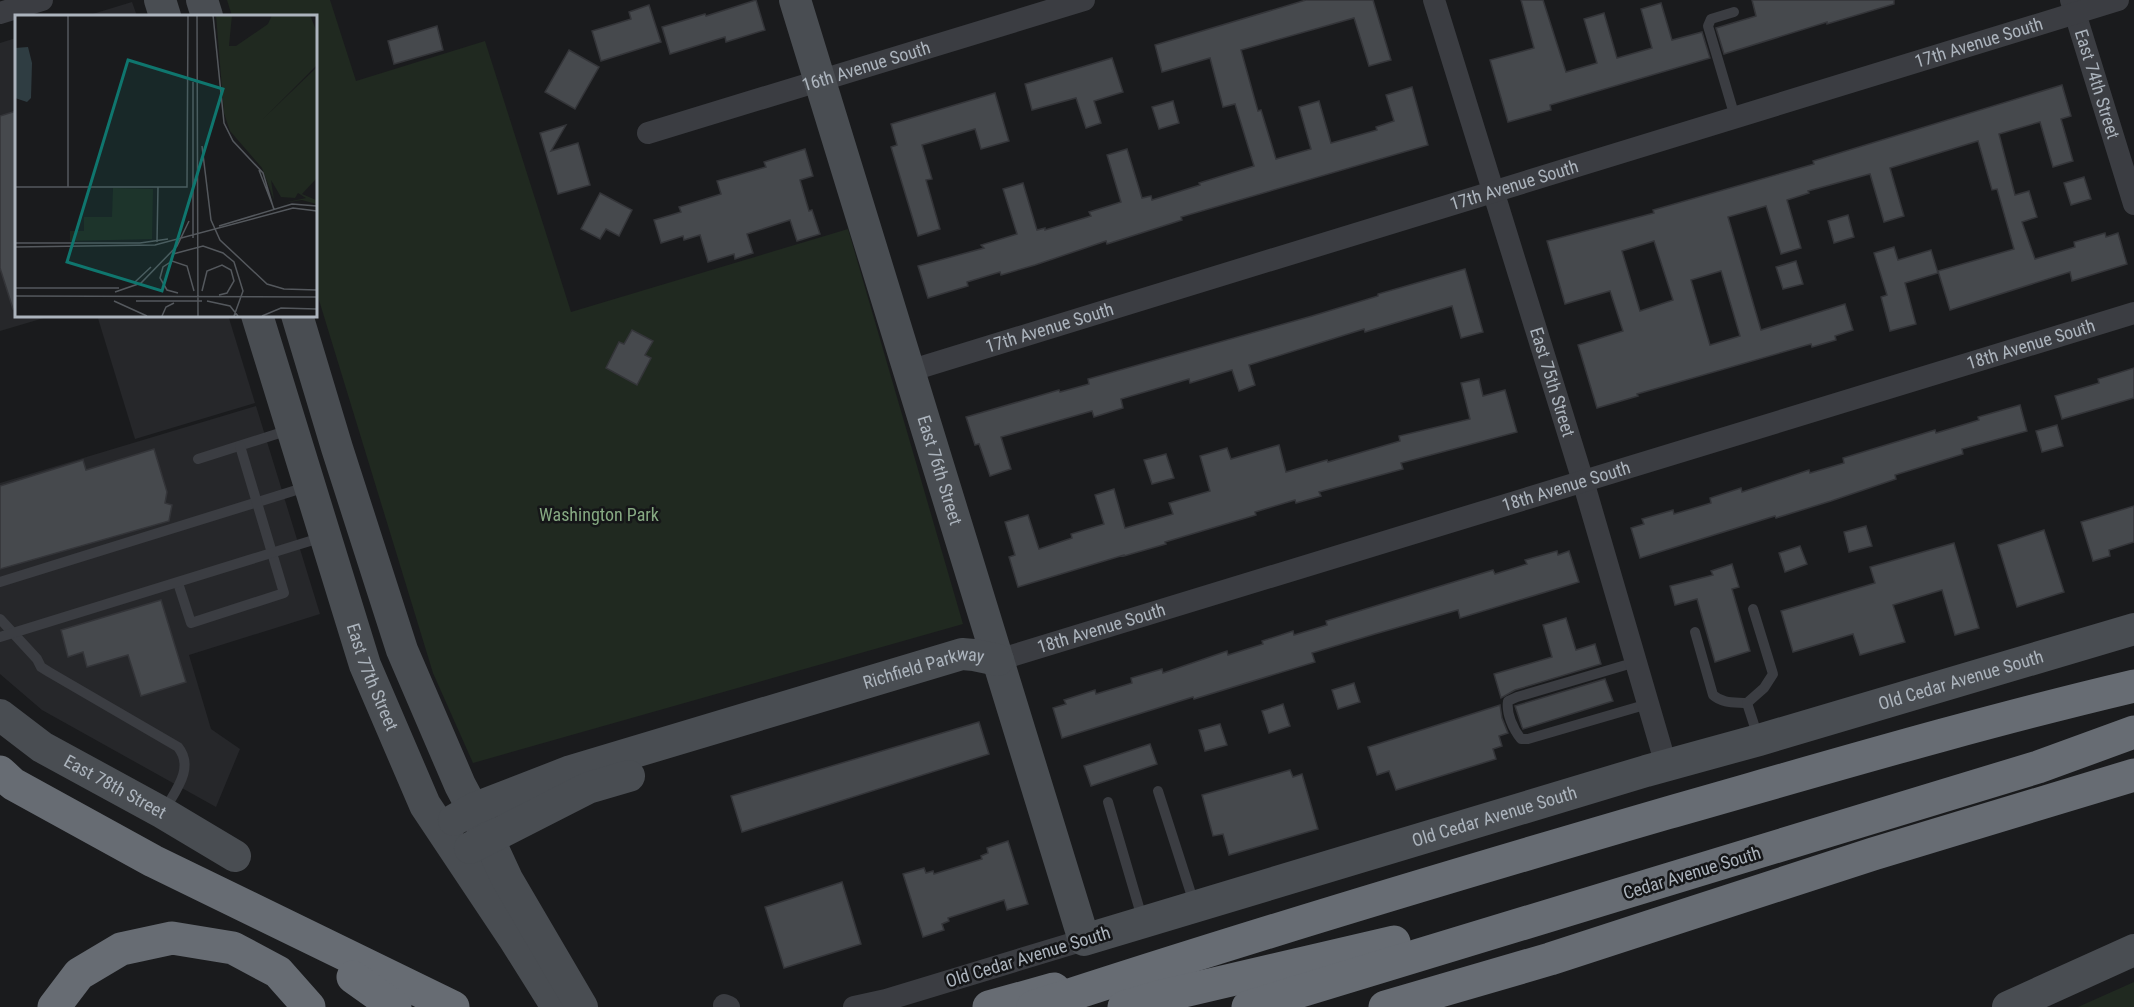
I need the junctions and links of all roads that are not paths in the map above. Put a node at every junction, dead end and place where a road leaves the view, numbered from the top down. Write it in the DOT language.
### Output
graph roads {
  1 [pos="42,0"];
  2 [pos="160,0"];
  3 [pos="202,0"];
  4 [pos="795,0"];
  5 [pos="1084,0"];
  6 [pos="1434,0"];
  7 [pos="2118,0"];
  8 [pos="2073,7"];
  9 [pos="1734,12"];
  10 [pos="0,13"];
  11 [pos="165,15"];
  12 [pos="207,15"];
  13 [pos="820,81"];
  14 [pos="1735,117"];
  15 [pos="648,133"];
  16 [pos="1492,191"];
  17 [pos="2134,204"];
  18 [pos="2134,312"];
  19 [pos="258,316"];
  20 [pos="297,316"];
  21 [pos="909,371"];
  22 [pos="292,429"];
  23 [pos="240,446"];
  24 [pos="198,459"];
  25 [pos="1583,481"];
  26 [pos="310,486"];
  27 [pos="257,502"];
  28 [pos="326,536"];
  29 [pos="272,553"];
  30 [pos="0,582"];
  31 [pos="178,583"];
  32 [pos="1753,609"];
  33 [pos="0,619"];
  34 [pos="2134,629"];
  35 [pos="1695,632"];
  36 [pos="12,634"];
  37 [pos="0,638"];
  38 [pos="998,660"];
  39 [pos="1636,662"];
  40 [pos="2134,686"];
  41 [pos="1747,703"];
  42 [pos="1648,704"];
  43 [pos="0,715"];
  44 [pos="2134,732"];
  45 [pos="1759,740"];
  46 [pos="1666,765"];
  47 [pos="0,772"];
  48 [pos="2134,775"];
  49 [pos="1158,791"];
  50 [pos="1108,802"];
  51 [pos="473,809"];
  52 [pos="163,813"];
  53 [pos="440,827"];
  54 [pos="488,838"];
  55 [pos="458,854"];
  56 [pos="235,856"];
  57 [pos="153,861"];
  58 [pos="1668,880"];
  59 [pos="1195,906"];
  60 [pos="1143,921"];
  61 [pos="1084,940"];
  62 [pos="2134,950"];
  63 [pos="1550,959"];
  64 [pos="1120,993"];
  65 [pos="54,1007"];
  66 [pos="309,1007"];
  67 [pos="395,1007"];
  68 [pos="453,1007"];
  69 [pos="556,1007"];
  70 [pos="582,1007"];
  71 [pos="854,1007"];
  72 [pos="989,1007"];
  73 [pos="1033,1007"];
  74 [pos="1248,1007"];
  75 [pos="1385,1007"];
  76 [pos="1432,1007"];
  77 [pos="2008,1007"];
  1 -- 10 [label="street"];
  2 -- 11 [label="street"];
  3 -- 12 [label="street"];
  4 -- 13 [label="street, East 76th Street"];
  5 -- 13 [label="street, 16th Avenue South"];
  6 -- 16 [label="street, East 75th Street"];
  7 -- 8 [label="street, 17th Avenue South"];
  8 -- 14 [label="street, 17th Avenue South"];
  8 -- 17 [label="street, East 74th Street"];
  9 -- 14 [label="lane"];
  13 -- 15 [label="street, 16th Avenue South"];
  13 -- 21 [label="street, East 76th Street"];
  14 -- 16 [label="street, 17th Avenue South"];
  16 -- 21 [label="street, 17th Avenue South"];
  16 -- 25 [label="street, East 75th Street"];
  18 -- 25 [label="street, 18th Avenue South"];
  19 -- 22 [label="street, East 77th Street"];
  20 -- 51 [label="street, East 77th Street"];
  21 -- 38 [label="street, East 76th Street"];
  22 -- 23 [label="lane"];
  22 -- 26 [label="street, East 77th Street"];
  23 -- 24 [label="lane"];
  23 -- 27 [label="lane"];
  25 -- 38 [label="street, 18th Avenue South"];
  25 -- 39 [label="street, East 75th Street"];
  26 -- 27 [label="lane"];
  26 -- 28 [label="street, East 77th Street"];
  27 -- 29 [label="lane"];
  27 -- 30 [label="lane"];
  28 -- 29 [label="lane"];
  28 -- 53 [label="street, East 77th Street"];
  29 -- 31 [label="lane"];
  29 -- 31 [label="lane"];
  31 -- 36 [label="lane"];
  32 -- 41 [label="lane"];
  33 -- 36 [label="lane"];
  34 -- 45 [label="street, Old Cedar Avenue South"];
  35 -- 41 [label="lane"];
  36 -- 37 [label="lane"];
  36 -- 52 [label="lane"];
  38 -- 51 [label="street, Richfield Parkway"];
  38 -- 54 [label="street, Richfield Parkway"];
  38 -- 61 [label="street, East 76th Street"];
  39 -- 42 [label="street, East 75th Street"];
  39 -- 42 [label="lane"];
  40 -- 64 [label="highway"];
  41 -- 45 [label="lane"];
  42 -- 46 [label="street, East 75th Street"];
  43 -- 52 [label="street, East 78th Street"];
  44 -- 58 [label="highway, Cedar Avenue South"];
  45 -- 46 [label="street, Old Cedar Avenue South"];
  46 -- 59 [label="street, Old Cedar Avenue South"];
  47 -- 57 [label="highway"];
  48 -- 63 [label="highway, Cedar Avenue South"];
  49 -- 59 [label="lane"];
  50 -- 60 [label="lane"];
  51 -- 53 [label="street, Richfield Parkway"];
  51 -- 54 [label="street, East 77th Street"];
  52 -- 56 [label="street, East 78th Street"];
  53 -- 55 [label="street, East 77th Street"];
  54 -- 55 [label="street, Richfield Parkway"];
  54 -- 70 [label="street, East 77th Street"];
  55 -- 69 [label="street, East 77th Street"];
  57 -- 67 [label="highway"];
  57 -- 68 [label="highway"];
  58 -- 64 [label="highway"];
  58 -- 74 [label="highway, Cedar Avenue South"];
  59 -- 60 [label="street, Old Cedar Avenue South"];
  60 -- 61 [label="street, Old Cedar Avenue South"];
  61 -- 71 [label="street, Old Cedar Avenue South"];
  62 -- 77 [label="street"];
  63 -- 75 [label="highway, Cedar Avenue South"];
  63 -- 76 [label="highway"];
  64 -- 72 [label="highway"];
  64 -- 73 [label="highway"];
  65 -- 66 [label="highway"];
}
